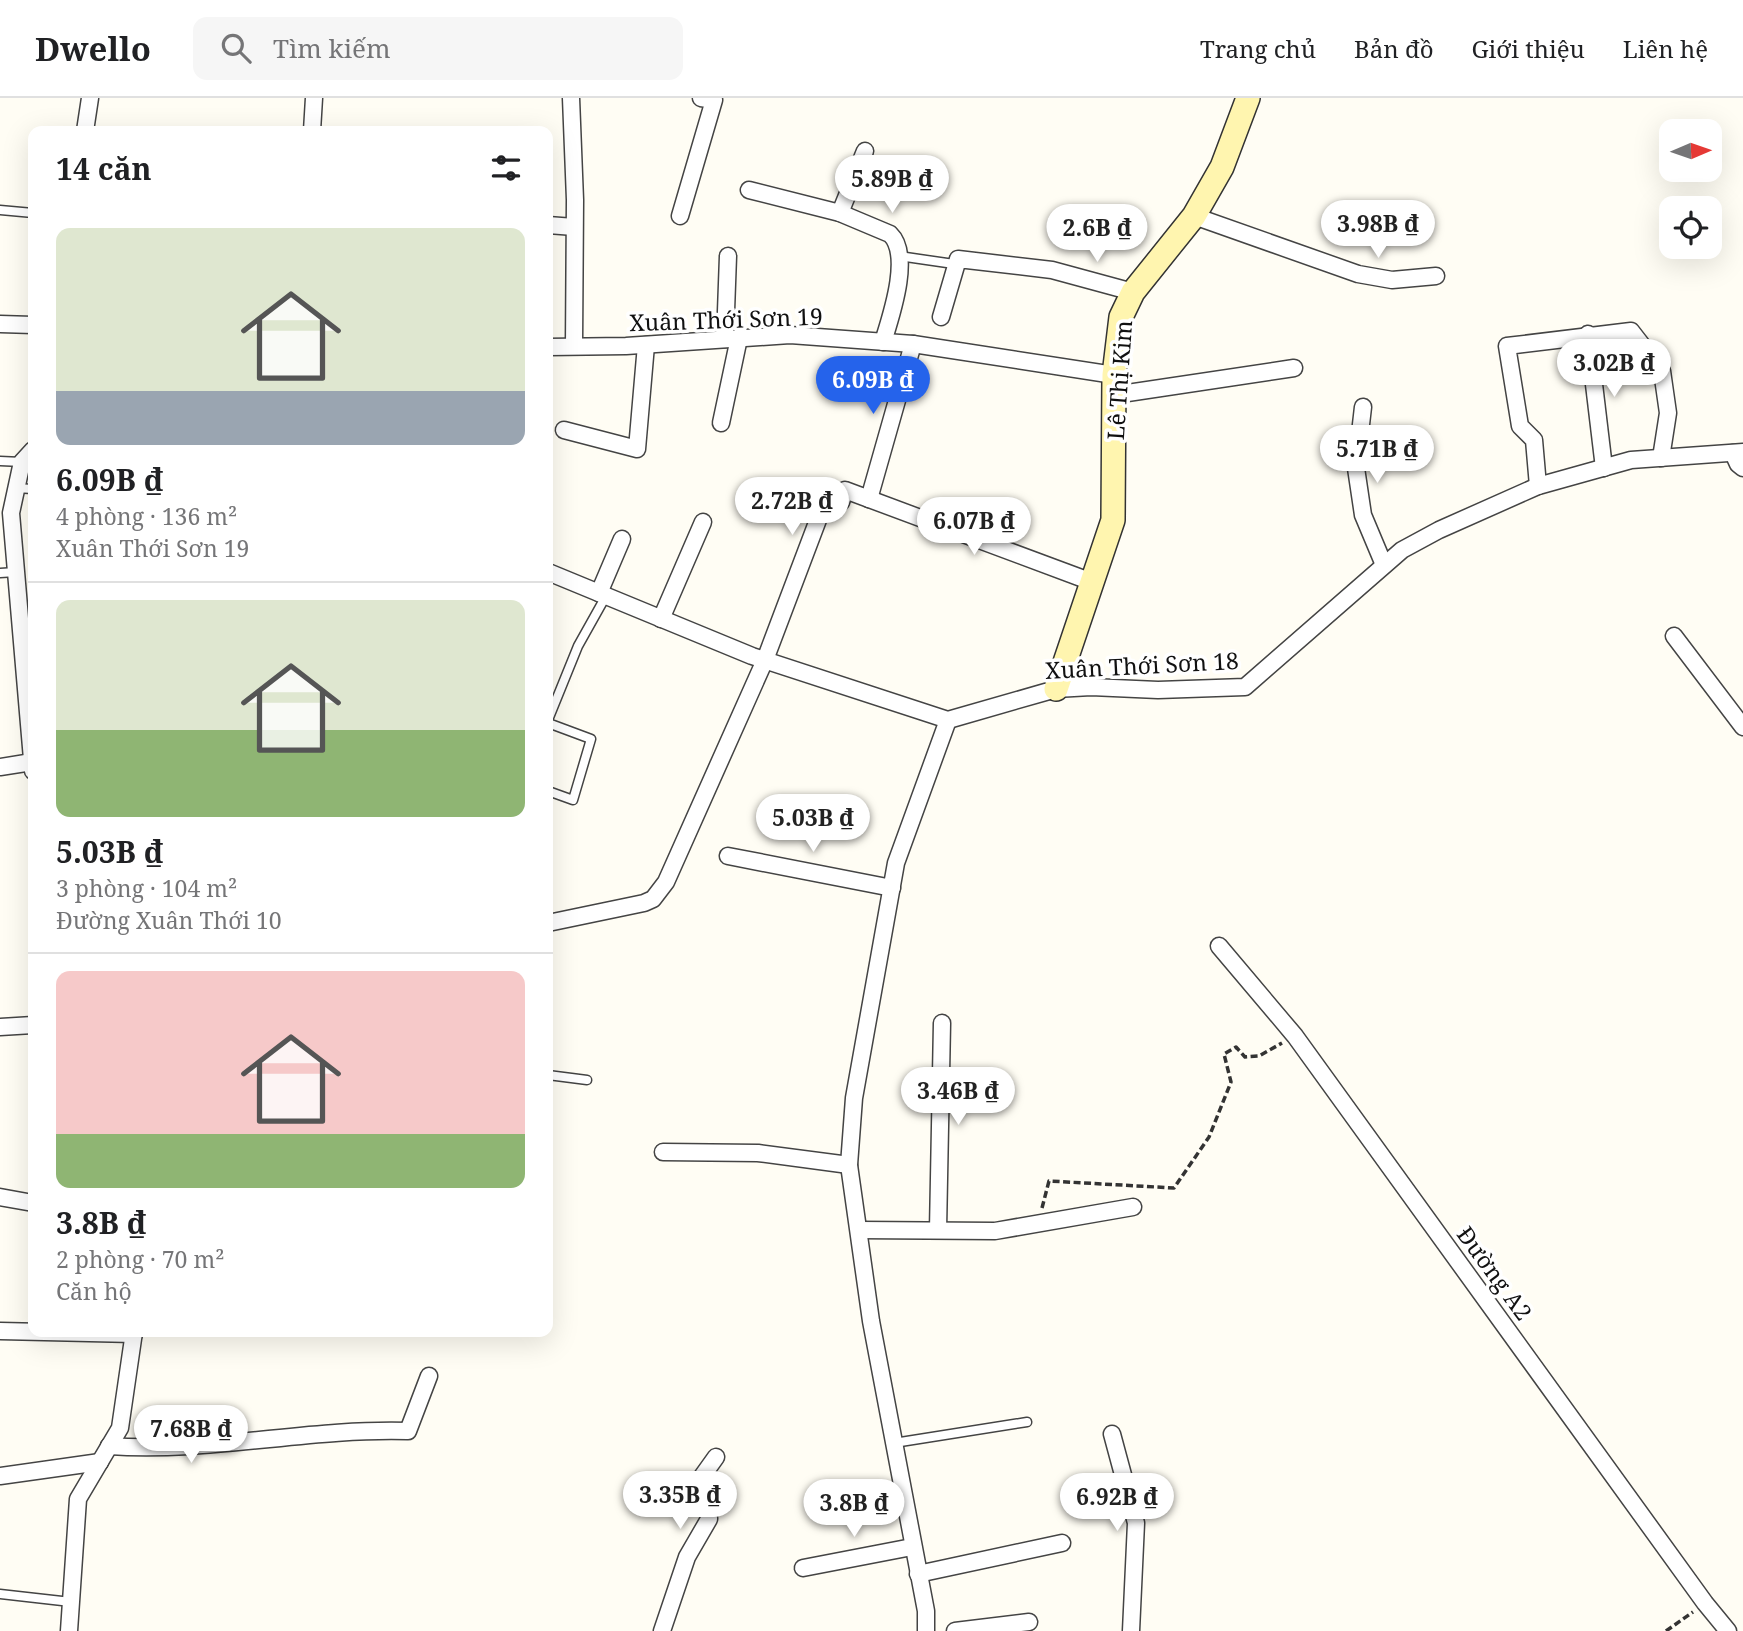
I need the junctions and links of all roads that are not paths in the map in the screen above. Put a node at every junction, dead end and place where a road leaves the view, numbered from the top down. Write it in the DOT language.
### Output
graph roads {
  1 [pos="90,98"];
  2 [pos="314,98"];
  3 [pos="571,98"];
  4 [pos="701,98"];
  5 [pos="1248,98"];
  6 [pos="86,126"];
  7 [pos="312,126"];
  8 [pos="864,151"];
  9 [pos="749,190"];
  10 [pos="0,210"];
  11 [pos="28,213"];
  12 [pos="840,213"];
  13 [pos="680,216"];
  14 [pos="1194,216"];
  15 [pos="553,226"];
  16 [pos="575,228"];
  17 [pos="728,256"];
  18 [pos="900,256"];
  19 [pos="954,264"];
  20 [pos="1437,276"];
  21 [pos="1133,292"];
  22 [pos="941,317"];
  23 [pos="0,324"];
  24 [pos="28,325"];
  25 [pos="1588,334"];
  26 [pos="732,339"];
  27 [pos="883,342"];
  28 [pos="913,344"];
  29 [pos="574,345"];
  30 [pos="646,345"];
  31 [pos="553,347"];
  32 [pos="1294,368"];
  33 [pos="1114,385"];
  34 [pos="1363,407"];
  35 [pos="721,423"];
  36 [pos="565,430"];
  37 [pos="1738,453"];
  38 [pos="28,456"];
  39 [pos="1661,458"];
  40 [pos="0,461"];
  41 [pos="1604,468"];
  42 [pos="1743,468"];
  43 [pos="1538,486"];
  44 [pos="15,488"];
  45 [pos="28,489"];
  46 [pos="869,499"];
  47 [pos="703,522"];
  48 [pos="622,539"];
  49 [pos="1384,565"];
  50 [pos="8,573"];
  51 [pos="553,574"];
  52 [pos="1092,582"];
  53 [pos="603,595"];
  54 [pos="661,618"];
  55 [pos="1674,636"];
  56 [pos="28,642"];
  57 [pos="765,660"];
  58 [pos="1056,689"];
  59 [pos="553,708"];
  60 [pos="948,720"];
  61 [pos="553,723"];
  62 [pos="1743,727"];
  63 [pos="28,766"];
  64 [pos="0,767"];
  65 [pos="553,793"];
  66 [pos="728,856"];
  67 [pos="892,888"];
  68 [pos="553,922"];
  69 [pos="1219,946"];
  70 [pos="942,1023"];
  71 [pos="28,1026"];
  72 [pos="0,1027"];
  73 [pos="553,1076"];
  74 [pos="587,1080"];
  75 [pos="663,1152"];
  76 [pos="849,1165"];
  77 [pos="0,1197"];
  78 [pos="28,1202"];
  79 [pos="1133,1207"];
  80 [pos="859,1230"];
  81 [pos="938,1230"];
  82 [pos="0,1331"];
  83 [pos="28,1331"];
  84 [pos="133,1337"];
  85 [pos="429,1376"];
  86 [pos="1027,1422"];
  87 [pos="1112,1434"];
  88 [pos="894,1443"];
  89 [pos="109,1446"];
  90 [pos="716,1457"];
  91 [pos="100,1462"];
  92 [pos="0,1476"];
  93 [pos="1062,1543"];
  94 [pos="912,1547"];
  95 [pos="803,1568"];
  96 [pos="918,1574"];
  97 [pos="0,1594"];
  98 [pos="71,1602"];
  99 [pos="1029,1622"];
  100 [pos="69,1631"];
  101 [pos="662,1631"];
  102 [pos="926,1631"];
  103 [pos="955,1631"];
  104 [pos="1131,1631"];
  105 [pos="1728,1631"];
  1 -- 6 [label="street"];
  2 -- 7 [label="street"];
  3 -- 16 [label="street"];
  4 -- 13 [label="street"];
  5 -- 14 [label="street, Lê Thị Kim"];
  8 -- 12 [label="street"];
  9 -- 12 [label="street"];
  10 -- 11 [label="lane"];
  12 -- 18 [label="street"];
  14 -- 20 [label="street"];
  14 -- 21 [label="street, Lê Thị Kim"];
  15 -- 16 [label="street"];
  16 -- 29 [label="street"];
  17 -- 26 [label="street"];
  18 -- 19 [label="lane"];
  18 -- 27 [label="street"];
  19 -- 21 [label="street"];
  19 -- 22 [label="street"];
  21 -- 33 [label="street, Lê Thị Kim"];
  23 -- 24 [label="street"];
  25 -- 39 [label="street"];
  25 -- 41 [label="street"];
  25 -- 43 [label="street"];
  26 -- 27 [label="street, Xuân Thới Sơn 19"];
  26 -- 30 [label="street, Xuân Thới Sơn 19"];
  26 -- 35 [label="street"];
  27 -- 28 [label="street, Xuân Thới Sơn 19"];
  28 -- 33 [label="street, Xuân Thới Sơn 19"];
  28 -- 46 [label="street"];
  29 -- 30 [label="street, Xuân Thới Sơn 19"];
  29 -- 31 [label="street, Xuân Thới Sơn 19"];
  30 -- 36 [label="street"];
  32 -- 33 [label="street, Xuân Thới Sơn 19"];
  33 -- 52 [label="street, Lê Thị Kim"];
  34 -- 49 [label="street"];
  37 -- 39 [label="street, Xuân Thới Sơn 18"];
  37 -- 42 [label="street"];
  38 -- 40 [label="lane"];
  38 -- 44 [label="street"];
  39 -- 41 [label="street, Xuân Thới Sơn 18"];
  41 -- 43 [label="street, Xuân Thới Sơn 18"];
  43 -- 49 [label="street, Xuân Thới Sơn 18"];
  44 -- 45 [label="lane"];
  44 -- 50 [label="street"];
  46 -- 52 [label="street"];
  46 -- 57 [label="street"];
  47 -- 54 [label="street"];
  48 -- 53 [label="street"];
  49 -- 58 [label="street, Xuân Thới Sơn 18"];
  50 -- 56 [label="street"];
  51 -- 53 [label="street"];
  52 -- 58 [label="street, Lê Thị Kim"];
  53 -- 54 [label="street"];
  53 -- 59 [label="lane"];
  54 -- 57 [label="street"];
  55 -- 62 [label="street"];
  57 -- 60 [label="street"];
  57 -- 68 [label="street"];
  58 -- 60 [label="street, Xuân Thới Sơn 18"];
  60 -- 67 [label="street"];
  61 -- 65 [label="lane"];
  63 -- 64 [label="street"];
  66 -- 67 [label="street"];
  67 -- 76 [label="street"];
  69 -- 105 [label="street, Đường A2"];
  70 -- 81 [label="street"];
  71 -- 72 [label="street"];
  73 -- 74 [label="lane"];
  75 -- 76 [label="street"];
  76 -- 80 [label="street"];
  77 -- 78 [label="street"];
  79 -- 81 [label="street"];
  80 -- 81 [label="street"];
  80 -- 88 [label="street"];
  82 -- 83 [label="street"];
  84 -- 89 [label="street"];
  85 -- 89 [label="street"];
  86 -- 88 [label="lane"];
  87 -- 104 [label="street"];
  88 -- 94 [label="street"];
  89 -- 91 [label="street"];
  90 -- 101 [label="street"];
  91 -- 92 [label="street"];
  91 -- 98 [label="street"];
  93 -- 96 [label="street"];
  94 -- 95 [label="street"];
  94 -- 96 [label="street"];
  96 -- 102 [label="street"];
  97 -- 98 [label="lane"];
  98 -- 100 [label="street"];
  99 -- 103 [label="street"];
}
